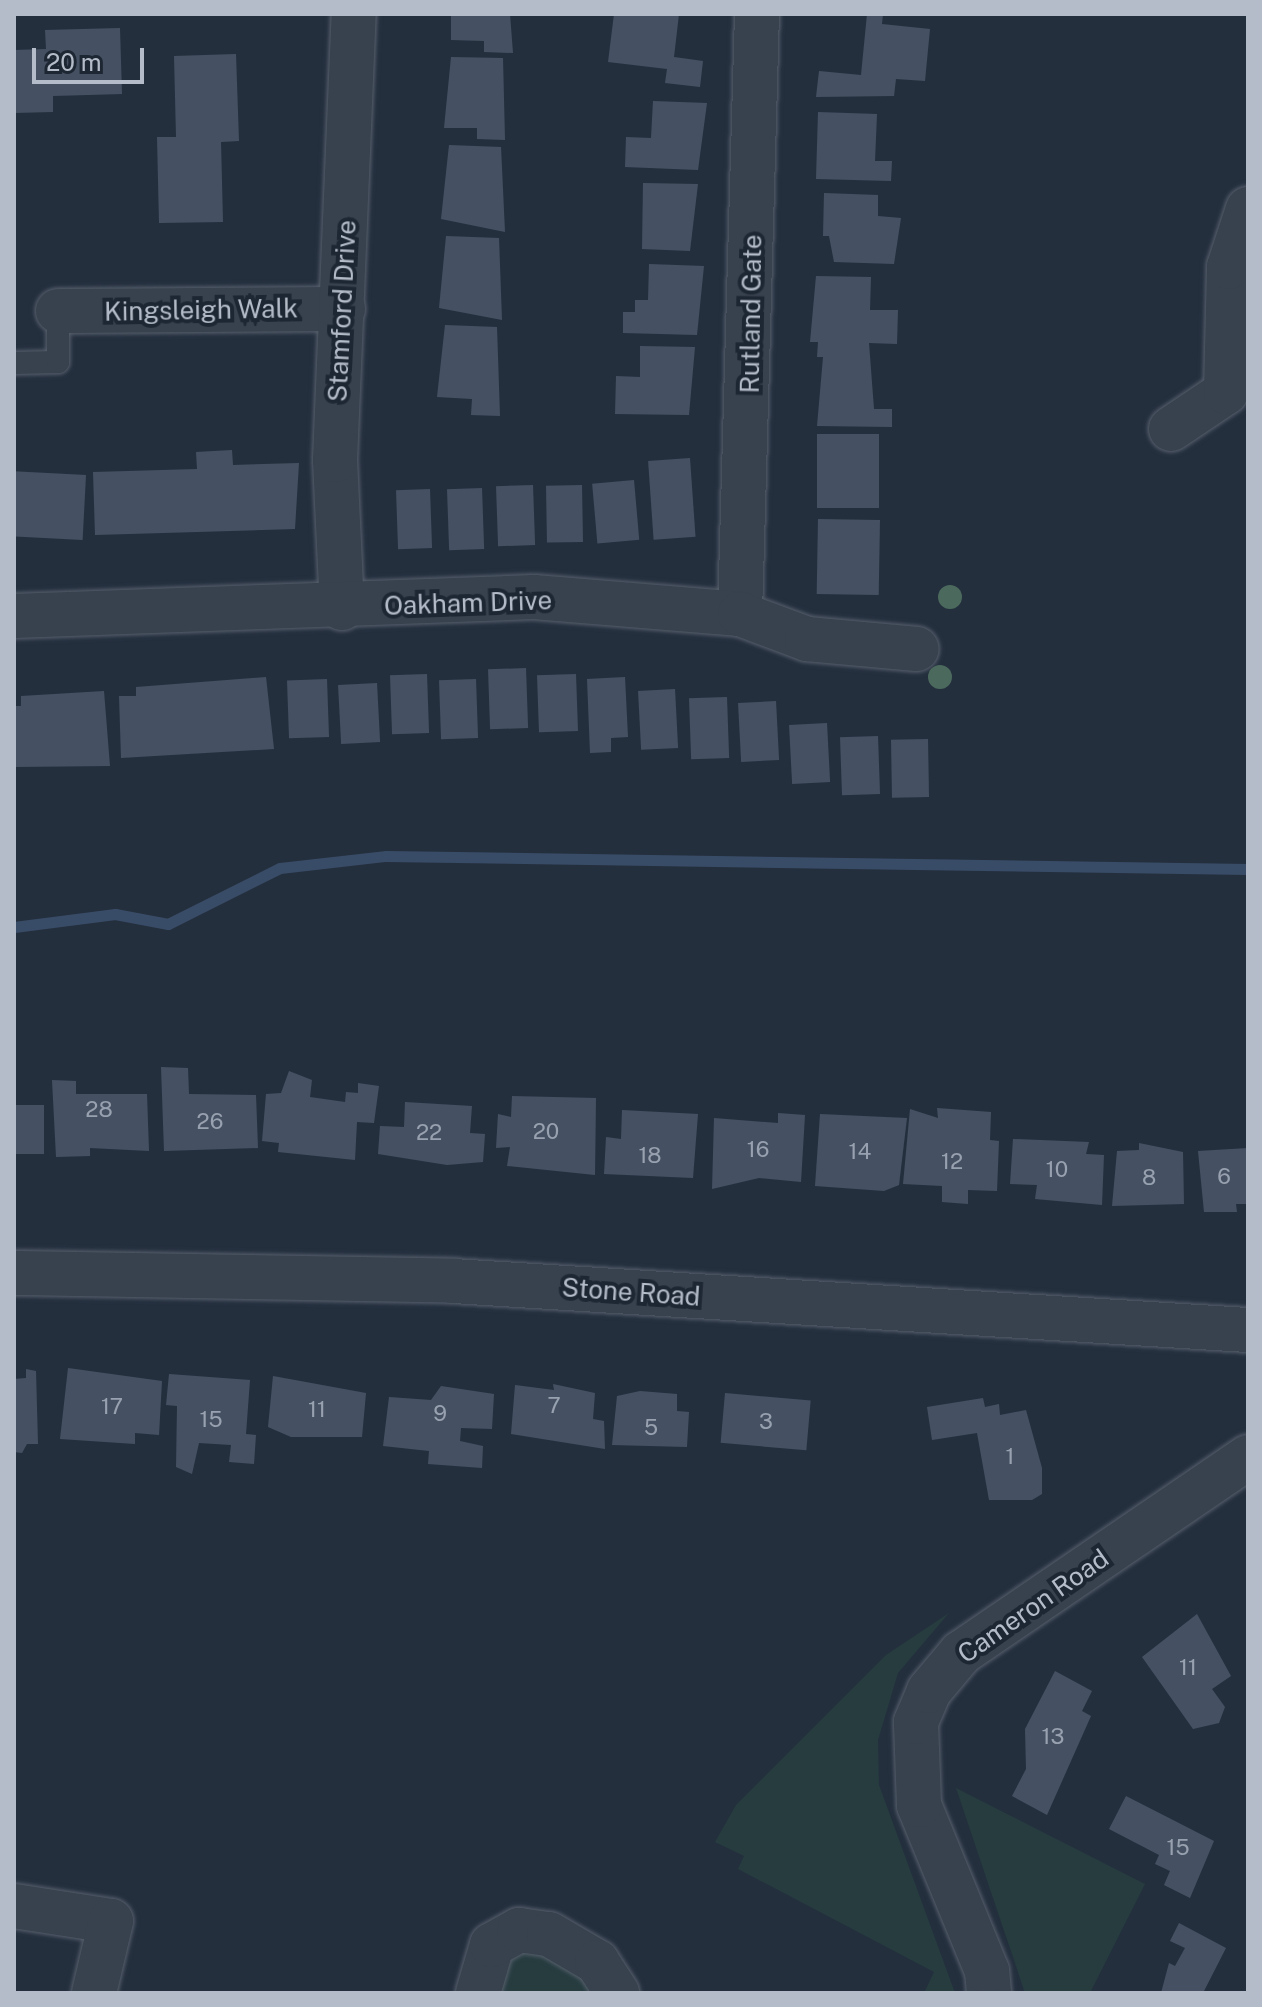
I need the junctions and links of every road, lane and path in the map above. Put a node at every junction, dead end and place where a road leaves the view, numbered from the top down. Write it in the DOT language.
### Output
graph roads {
  1 [pos="354,14"];
  2 [pos="757,14"];
  3 [pos="1248,209"];
  4 [pos="343,309"];
  5 [pos="58,311"];
  6 [pos="14,363"];
  7 [pos="1171,429"];
  8 [pos="342,608"];
  9 [pos="740,614"];
  10 [pos="14,616"];
  11 [pos="917,649"];
  12 [pos="14,1273"];
  13 [pos="1248,1330"];
  14 [pos="1248,1457"];
  15 [pos="14,1906"];
  16 [pos="94,1993"];
  17 [pos="478,1993"];
  18 [pos="617,1993"];
  19 [pos="989,1993"];
  1 -- 4 [label="street, Stamford Drive"];
  2 -- 9 [label="street, Rutland Gate"];
  3 -- 7 [label="street"];
  4 -- 5 [label="street, Kingsleigh Walk"];
  4 -- 8 [label="street, Stamford Drive"];
  5 -- 6 [label="lane"];
  8 -- 9 [label="street, Oakham Drive"];
  8 -- 10 [label="street, Oakham Drive"];
  9 -- 11 [label="street, Oakham Drive"];
  12 -- 13 [label="street, Stone Road"];
  14 -- 19 [label="street, Cameron Road"];
  15 -- 16 [label="street"];
  17 -- 18 [label="street"];
}
